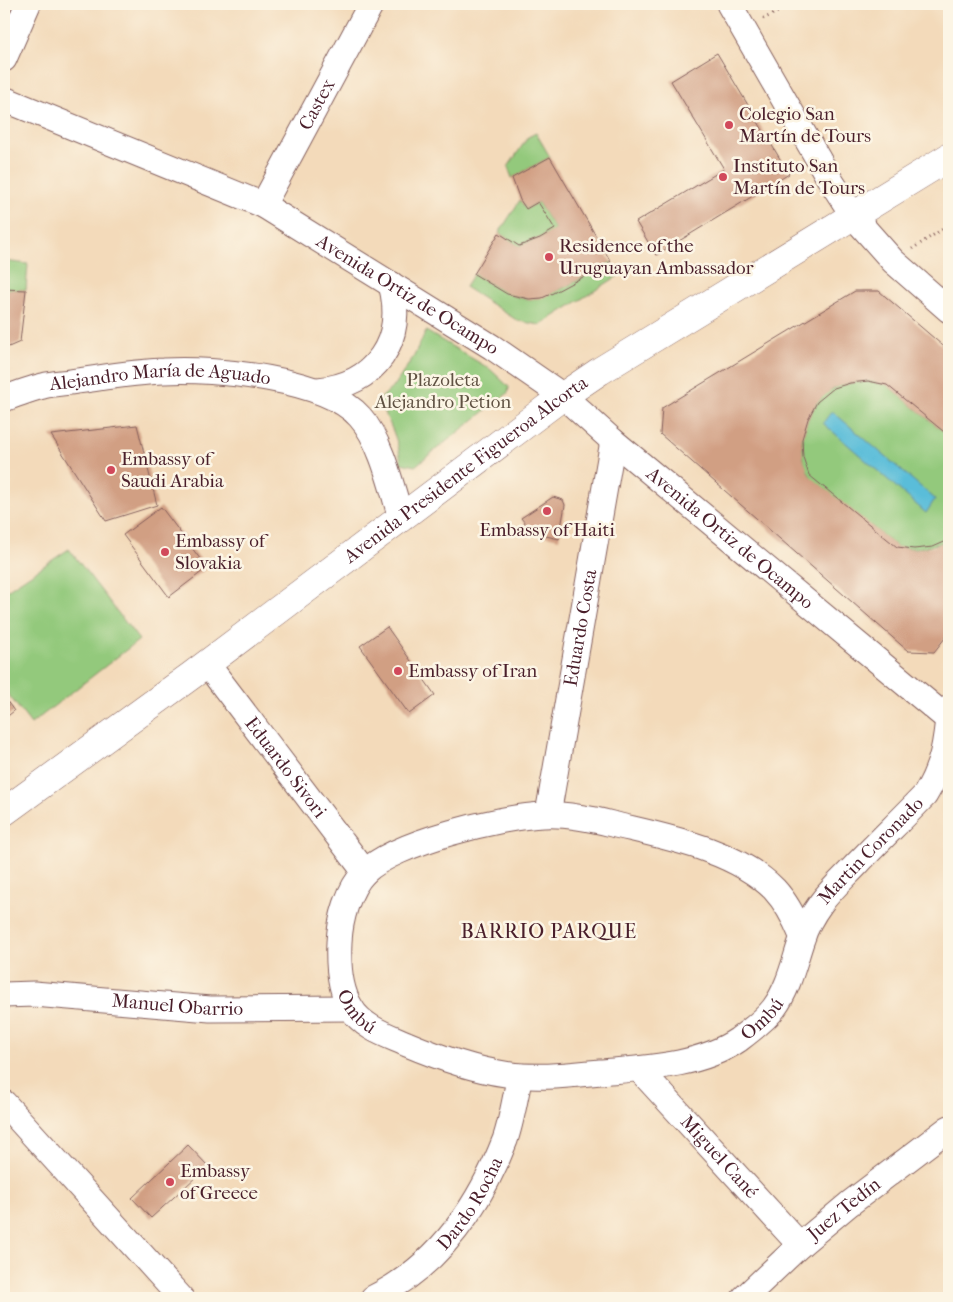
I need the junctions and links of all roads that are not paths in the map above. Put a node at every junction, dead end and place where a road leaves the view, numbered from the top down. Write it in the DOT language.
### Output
graph roads {
  1 [pos="28,4"];
  2 [pos="371,4"];
  3 [pos="728,4"];
  4 [pos="4,59"];
  5 [pos="4,99"];
  6 [pos="949,157"];
  7 [pos="263,205"];
  8 [pos="854,217"];
  9 [pos="391,284"];
  10 [pos="949,310"];
  11 [pos="318,390"];
  12 [pos="563,396"];
  13 [pos="4,399"];
  14 [pos="613,441"];
  15 [pos="401,518"];
  16 [pos="207,664"];
  17 [pos="949,716"];
  18 [pos="4,812"];
  19 [pos="548,814"];
  20 [pos="365,872"];
  21 [pos="802,936"];
  22 [pos="4,995"];
  23 [pos="351,1008"];
  24 [pos="639,1069"];
  25 [pos="520,1076"];
  26 [pos="4,1103"];
  27 [pos="949,1128"];
  28 [pos="800,1245"];
  29 [pos="181,1298"];
  30 [pos="373,1298"];
  31 [pos="744,1298"];
  1 -- 4 [label="street"];
  2 -- 7 [label="street, Castex"];
  3 -- 8 [label="street"];
  5 -- 7 [label="street, Avenida Ortiz de Ocampo"];
  6 -- 8 [label="main road, Avenida Presidente Figueroa Alcorta"];
  7 -- 9 [label="street, Avenida Ortiz de Ocampo"];
  8 -- 10 [label="street"];
  8 -- 12 [label="main road, Avenida Presidente Figueroa Alcorta"];
  9 -- 11 [label="street, Alejandro María de Aguado"];
  9 -- 12 [label="street, Avenida Ortiz de Ocampo"];
  11 -- 13 [label="street, Alejandro María de Aguado"];
  11 -- 15 [label="street, Alejandro María de Aguado"];
  12 -- 14 [label="street, Avenida Ortiz de Ocampo"];
  12 -- 15 [label="main road, Avenida Presidente Figueroa Alcorta"];
  14 -- 17 [label="street, Avenida Ortiz de Ocampo"];
  14 -- 19 [label="street, Eduardo Costa"];
  15 -- 16 [label="main road, Avenida Presidente Figueroa Alcorta"];
  16 -- 18 [label="main road, Avenida Presidente Figueroa Alcorta"];
  16 -- 20 [label="street, Eduardo Sivori"];
  17 -- 21 [label="street, Martin Coronado"];
  19 -- 20 [label="street, Ombú"];
  19 -- 21 [label="street, Ombú"];
  20 -- 23 [label="street, Ombú"];
  21 -- 24 [label="street, Ombú"];
  22 -- 23 [label="street, Manuel Obarrio"];
  23 -- 25 [label="street, Ombú"];
  24 -- 25 [label="street, Ombú"];
  24 -- 28 [label="street, Miguel Cané"];
  25 -- 30 [label="street, Dardo Rocha"];
  26 -- 29 [label="street"];
  27 -- 28 [label="street, Juez Tedín"];
  28 -- 31 [label="street, Juez Tedín"];
}
